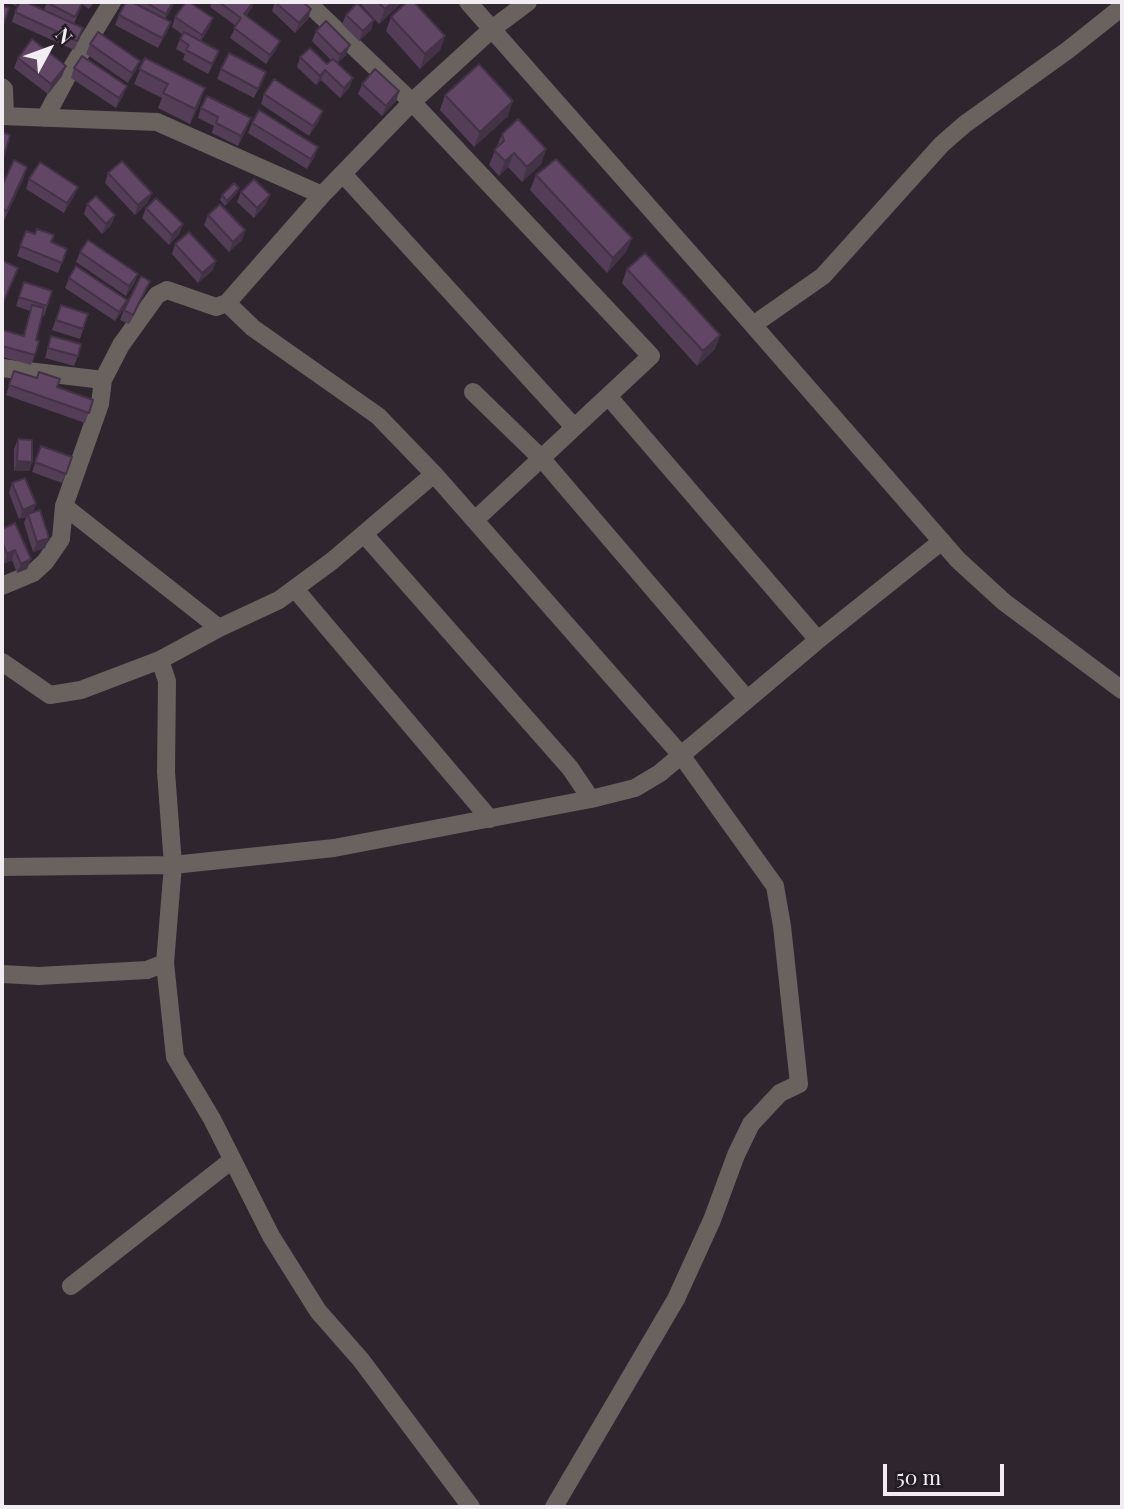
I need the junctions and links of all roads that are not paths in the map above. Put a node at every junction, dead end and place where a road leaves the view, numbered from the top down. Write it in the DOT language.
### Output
graph roads {
  1 [pos="112,2"];
  2 [pos="307,2"];
  3 [pos="468,2"];
  4 [pos="528,2"];
  5 [pos="1122,7"];
  6 [pos="492,30"];
  7 [pos="2,87"];
  8 [pos="412,102"];
  9 [pos="3,116"];
  10 [pos="45,118"];
  11 [pos="343,174"];
  12 [pos="322,195"];
  13 [pos="227,303"];
  14 [pos="753,324"];
  15 [pos="2,368"];
  16 [pos="103,380"];
  17 [pos="473,392"];
  18 [pos="608,396"];
  19 [pos="574,427"];
  20 [pos="542,459"];
  21 [pos="435,474"];
  22 [pos="64,506"];
  23 [pos="475,520"];
  24 [pos="364,534"];
  25 [pos="942,541"];
  26 [pos="2,586"];
  27 [pos="295,589"];
  28 [pos="219,628"];
  29 [pos="818,640"];
  30 [pos="160,660"];
  31 [pos="2,662"];
  32 [pos="1122,690"];
  33 [pos="747,699"];
  34 [pos="681,755"];
  35 [pos="591,799"];
  36 [pos="490,819"];
  37 [pos="173,865"];
  38 [pos="2,867"];
  39 [pos="165,963"];
  40 [pos="2,974"];
  41 [pos="232,1160"];
  42 [pos="71,1286"];
  43 [pos="471,1507"];
  44 [pos="554,1507"];
  1 -- 10 [label="street"];
  2 -- 8 [label="street"];
  3 -- 6 [label="street"];
  4 -- 6 [label="street"];
  5 -- 14 [label="street"];
  6 -- 8 [label="street"];
  6 -- 14 [label="street"];
  7 -- 9 [label="street"];
  8 -- 11 [label="street"];
  8 -- 18 [label="street"];
  9 -- 10 [label="street"];
  10 -- 12 [label="street"];
  11 -- 12 [label="street"];
  11 -- 19 [label="street"];
  12 -- 13 [label="street"];
  13 -- 16 [label="street"];
  13 -- 21 [label="street"];
  14 -- 25 [label="street"];
  15 -- 16 [label="street"];
  16 -- 22 [label="street"];
  17 -- 20 [label="street"];
  18 -- 19 [label="street"];
  18 -- 29 [label="street"];
  19 -- 20 [label="street"];
  20 -- 23 [label="street"];
  20 -- 33 [label="street"];
  21 -- 23 [label="street"];
  21 -- 24 [label="street"];
  22 -- 26 [label="street"];
  22 -- 28 [label="street"];
  23 -- 34 [label="street"];
  24 -- 27 [label="street"];
  24 -- 35 [label="street"];
  25 -- 29 [label="street"];
  25 -- 32 [label="street"];
  27 -- 28 [label="street"];
  27 -- 36 [label="street"];
  28 -- 30 [label="street"];
  29 -- 33 [label="street"];
  30 -- 31 [label="street"];
  30 -- 37 [label="street"];
  33 -- 34 [label="street"];
  34 -- 35 [label="street"];
  34 -- 44 [label="street"];
  35 -- 36 [label="street"];
  36 -- 37 [label="street"];
  37 -- 38 [label="street"];
  37 -- 39 [label="street"];
  39 -- 40 [label="street"];
  39 -- 41 [label="street"];
  41 -- 42 [label="street"];
  41 -- 43 [label="street"];
}
